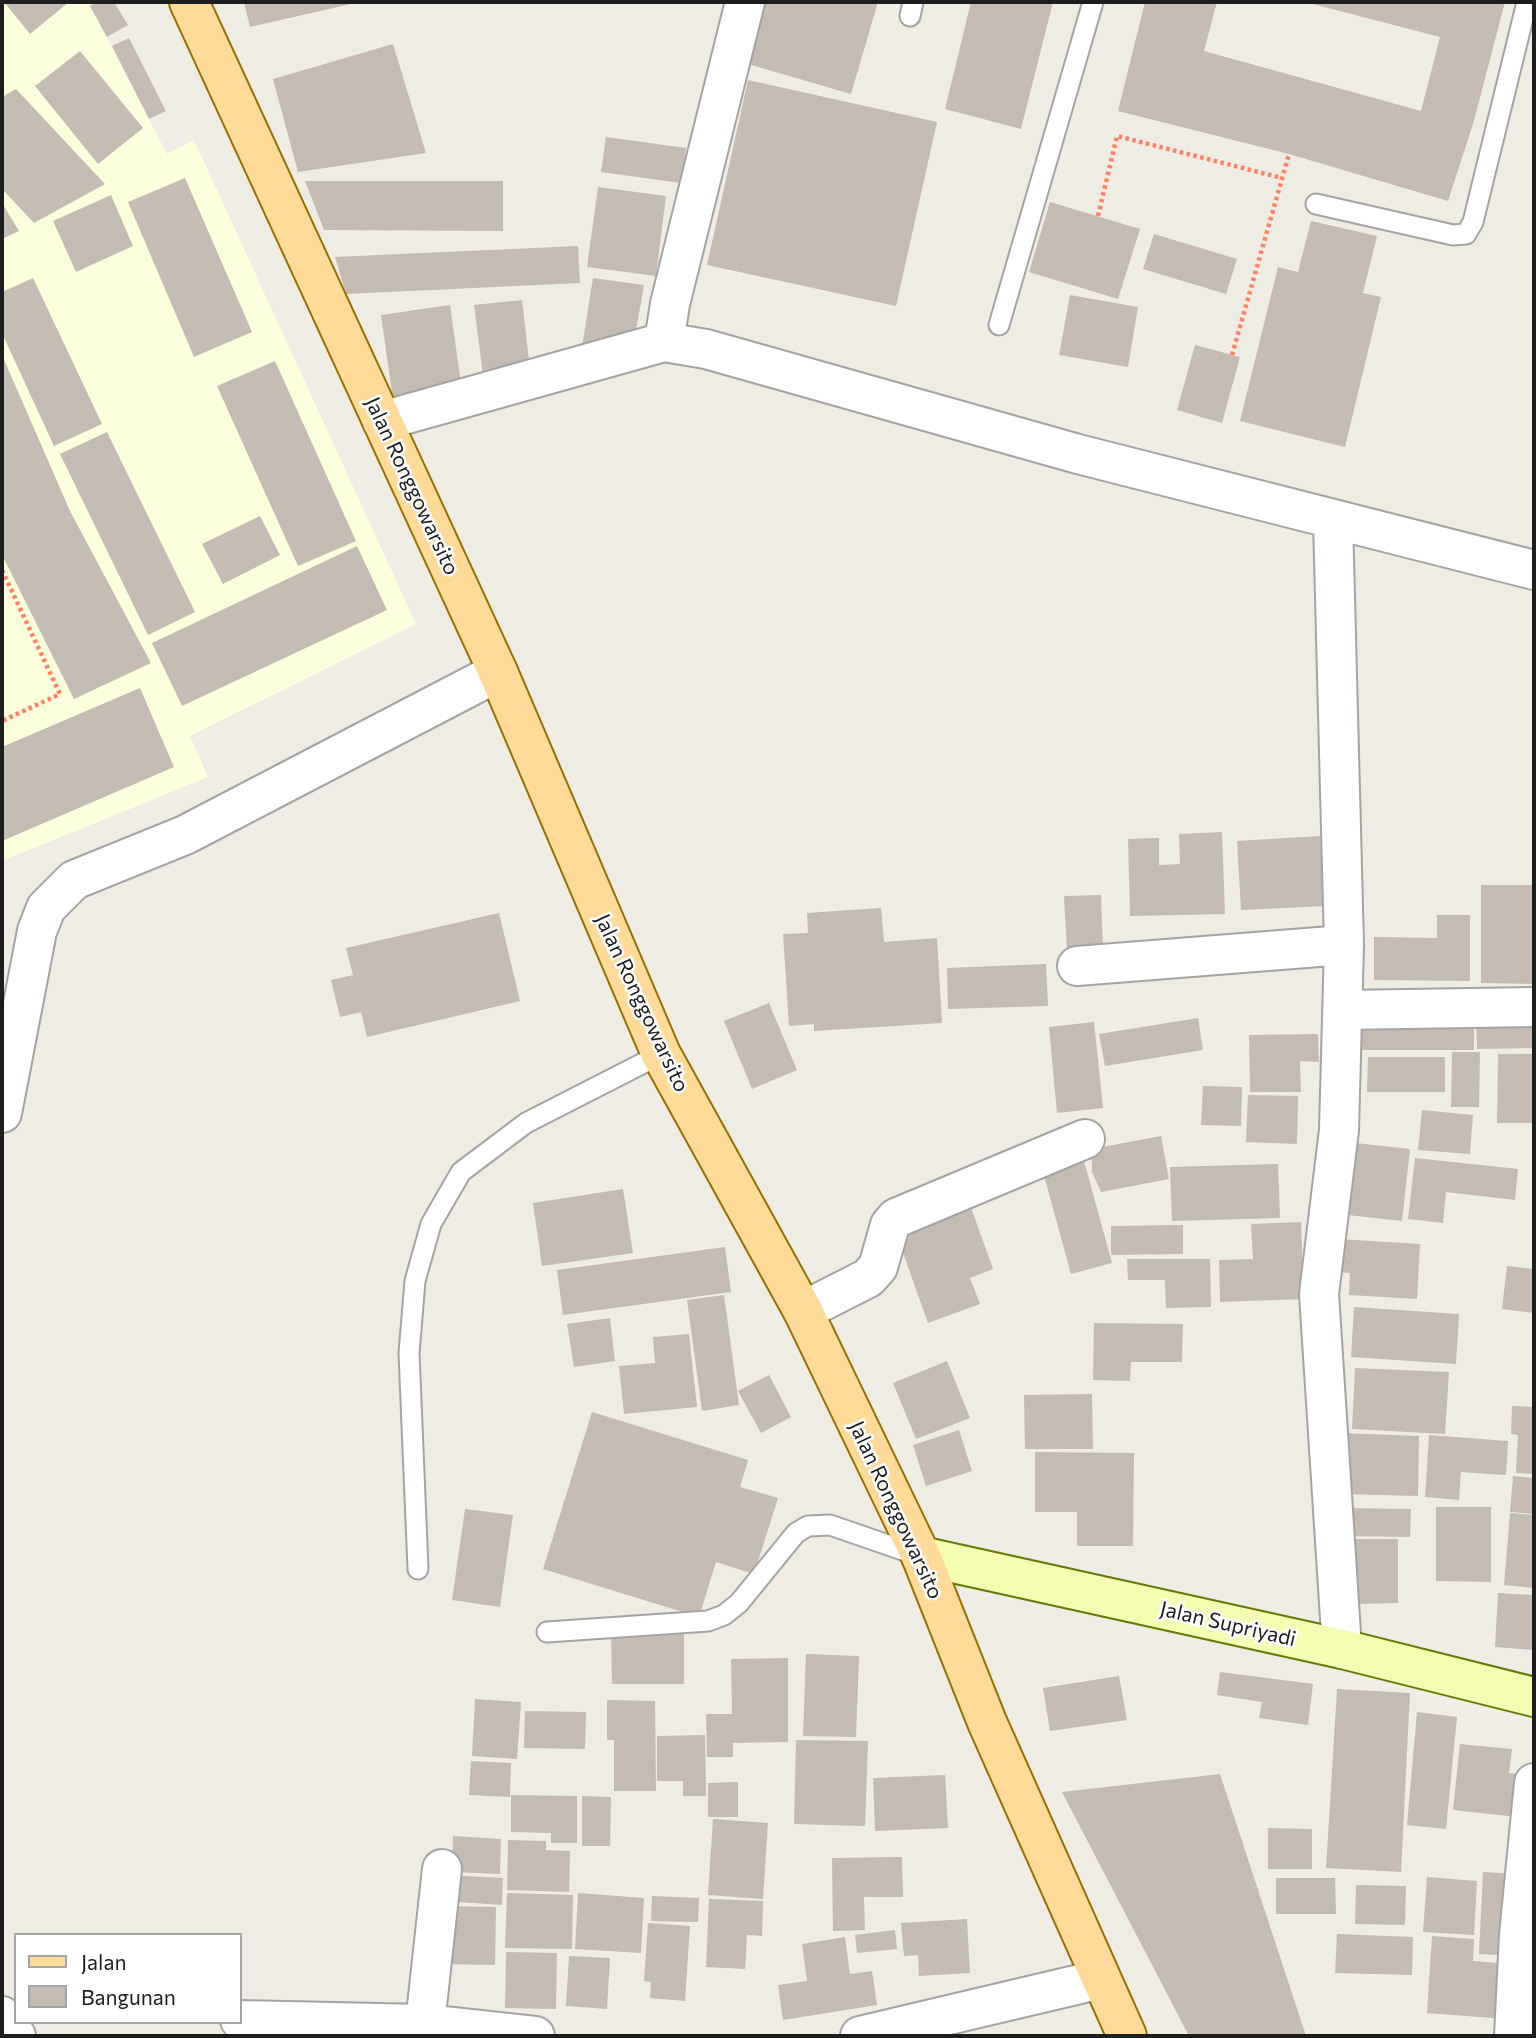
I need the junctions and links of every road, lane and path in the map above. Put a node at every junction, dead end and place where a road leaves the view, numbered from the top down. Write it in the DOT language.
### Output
graph roads {
  1 [pos="188,2"];
  2 [pos="745,2"];
  3 [pos="1093,2"];
  4 [pos="1527,2"];
  5 [pos="1289,154"];
  6 [pos="1282,178"];
  7 [pos="1316,204"];
  8 [pos="1098,216"];
  9 [pos="999,325"];
  10 [pos="664,342"];
  11 [pos="1232,355"];
  12 [pos="382,421"];
  13 [pos="1333,520"];
  14 [pos="1534,569"];
  15 [pos="2,570"];
  16 [pos="498,672"];
  17 [pos="2,721"];
  18 [pos="1344,945"];
  19 [pos="1077,965"];
  20 [pos="13,992"];
  21 [pos="1534,1007"];
  22 [pos="1342,1010"];
  23 [pos="661,1054"];
  24 [pos="2,1113"];
  25 [pos="1085,1139"];
  26 [pos="803,1311"];
  27 [pos="921,1556"];
  28 [pos="418,1569"];
  29 [pos="547,1632"];
  30 [pos="1342,1649"];
  31 [pos="1534,1696"];
  32 [pos="1534,1783"];
  33 [pos="442,1869"];
  34 [pos="1101,1979"];
  35 [pos="2,2016"];
  36 [pos="242,2020"];
  37 [pos="425,2024"];
  38 [pos="16,2036"];
  39 [pos="535,2036"];
  40 [pos="860,2036"];
  41 [pos="1127,2036"];
  42 [pos="1514,2036"];
  1 -- 12 [label="main road, Jalan Ronggowarsito"];
  2 -- 10 [label="street"];
  3 -- 9 [label="lane"];
  4 -- 7 [label="lane"];
  5 -- 6 [label="path"];
  6 -- 8 [label="path"];
  6 -- 11 [label="path"];
  10 -- 12 [label="street"];
  10 -- 13 [label="street"];
  12 -- 16 [label="main road, Jalan Ronggowarsito"];
  13 -- 14 [label="street"];
  13 -- 18 [label="street"];
  15 -- 17 [label="path"];
  16 -- 20 [label="street"];
  16 -- 23 [label="main road, Jalan Ronggowarsito"];
  18 -- 19 [label="street"];
  18 -- 22 [label="street"];
  20 -- 24 [label="street"];
  21 -- 22 [label="street"];
  22 -- 30 [label="street"];
  23 -- 26 [label="main road, Jalan Ronggowarsito"];
  23 -- 28 [label="lane"];
  25 -- 26 [label="street"];
  26 -- 27 [label="main road, Jalan Ronggowarsito"];
  27 -- 29 [label="lane"];
  27 -- 30 [label="street, Jalan Supriyadi"];
  27 -- 34 [label="main road, Jalan Ronggowarsito"];
  30 -- 31 [label="street, Jalan Supriyadi"];
  32 -- 42 [label="street"];
  33 -- 37 [label="street"];
  34 -- 40 [label="street"];
  34 -- 41 [label="main road, Jalan Ronggowarsito"];
  35 -- 38 [label="street"];
  36 -- 37 [label="street"];
  37 -- 39 [label="street"];
}
